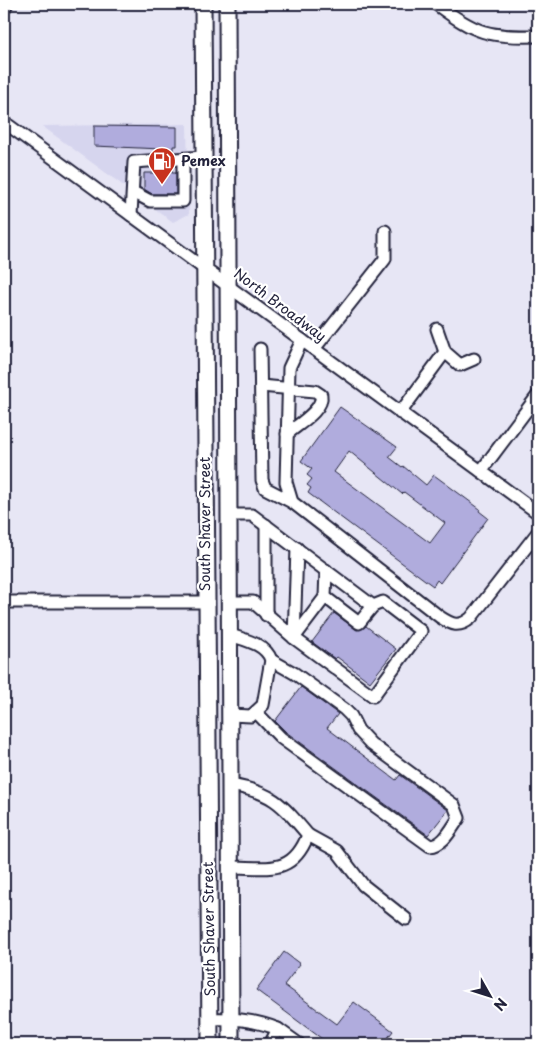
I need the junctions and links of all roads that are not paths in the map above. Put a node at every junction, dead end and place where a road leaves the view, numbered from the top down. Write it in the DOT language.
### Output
graph roads {
  1 [pos="8,4"];
  2 [pos="203,4"];
  3 [pos="227,4"];
  4 [pos="436,4"];
  5 [pos="4,8"];
  6 [pos="538,36"];
  7 [pos="203,73"];
  8 [pos="227,74"];
  9 [pos="4,122"];
  10 [pos="203,157"];
  11 [pos="183,159"];
  12 [pos="133,192"];
  13 [pos="132,215"];
  14 [pos="385,231"];
  15 [pos="205,269"];
  16 [pos="229,286"];
  17 [pos="437,329"];
  18 [pos="302,340"];
  19 [pos="260,349"];
  20 [pos="314,349"];
  21 [pos="445,352"];
  22 [pos="474,359"];
  23 [pos="261,386"];
  24 [pos="288,389"];
  25 [pos="538,395"];
  26 [pos="400,412"];
  27 [pos="287,434"];
  28 [pos="481,471"];
  29 [pos="292,502"];
  30 [pos="538,513"];
  31 [pos="230,515"];
  32 [pos="266,524"];
  33 [pos="538,532"];
  34 [pos="297,548"];
  35 [pos="326,570"];
  36 [pos="325,597"];
  37 [pos="4,602"];
  38 [pos="206,602"];
  39 [pos="230,602"];
  40 [pos="373,606"];
  41 [pos="266,615"];
  42 [pos="230,635"];
  43 [pos="294,638"];
  44 [pos="272,660"];
  45 [pos="257,713"];
  46 [pos="206,715"];
  47 [pos="230,715"];
  48 [pos="230,785"];
  49 [pos="308,835"];
  50 [pos="208,866"];
  51 [pos="230,867"];
  52 [pos="406,919"];
  53 [pos="231,1018"];
  54 [pos="210,1019"];
  55 [pos="278,1029"];
  56 [pos="210,1044"];
  57 [pos="231,1044"];
  58 [pos="270,1044"];
  59 [pos="299,1044"];
  1 -- 5 [label="street"];
  2 -- 7 [label="main road, South Shaver Street"];
  3 -- 8 [label="main road, South Shaver Street"];
  4 -- 6 [label="street"];
  7 -- 8 [label="main road"];
  7 -- 10 [label="main road, South Shaver Street"];
  8 -- 16 [label="main road, South Shaver Street"];
  9 -- 13 [label="street, North Broadway"];
  10 -- 11 [label="street"];
  10 -- 15 [label="main road, South Shaver Street"];
  11 -- 12 [label="street"];
  11 -- 12 [label="street"];
  12 -- 13 [label="street"];
  13 -- 15 [label="street, North Broadway"];
  14 -- 20 [label="street"];
  15 -- 16 [label="street, North Broadway"];
  15 -- 38 [label="main road, South Shaver Street"];
  16 -- 18 [label="street, North Broadway"];
  16 -- 31 [label="main road, South Shaver Street"];
  17 -- 21 [label="street"];
  18 -- 20 [label="street, North Broadway"];
  18 -- 24 [label="street"];
  19 -- 23 [label="street"];
  20 -- 26 [label="street, North Broadway"];
  21 -- 22 [label="street"];
  21 -- 26 [label="street"];
  23 -- 24 [label="street"];
  23 -- 29 [label="street"];
  24 -- 27 [label="street"];
  24 -- 27 [label="street"];
  25 -- 28 [label="street"];
  26 -- 28 [label="street, North Broadway"];
  27 -- 29 [label="street"];
  28 -- 30 [label="street, North Broadway"];
  29 -- 33 [label="street"];
  31 -- 32 [label="street"];
  31 -- 39 [label="main road, South Shaver Street"];
  32 -- 34 [label="street"];
  32 -- 41 [label="street"];
  34 -- 35 [label="street"];
  34 -- 43 [label="street"];
  35 -- 36 [label="street"];
  35 -- 40 [label="street"];
  36 -- 40 [label="street"];
  36 -- 43 [label="street"];
  37 -- 38 [label="street"];
  38 -- 39 [label="main road"];
  38 -- 46 [label="main road, South Shaver Street"];
  39 -- 41 [label="street"];
  39 -- 42 [label="main road, South Shaver Street"];
  40 -- 43 [label="street"];
  41 -- 43 [label="street"];
  42 -- 44 [label="street"];
  42 -- 47 [label="main road, South Shaver Street"];
  44 -- 45 [label="street"];
  44 -- 45 [label="street"];
  45 -- 47 [label="street"];
  46 -- 47 [label="main road"];
  46 -- 50 [label="main road, South Shaver Street"];
  47 -- 48 [label="main road, South Shaver Street"];
  48 -- 49 [label="street"];
  48 -- 51 [label="main road, South Shaver Street"];
  49 -- 51 [label="street"];
  49 -- 52 [label="street"];
  50 -- 51 [label="main road"];
  50 -- 54 [label="main road, South Shaver Street"];
  51 -- 53 [label="main road, South Shaver Street"];
  53 -- 54 [label="street"];
  53 -- 55 [label="street"];
  53 -- 57 [label="main road, South Shaver Street"];
  54 -- 56 [label="main road, South Shaver Street"];
  55 -- 58 [label="street"];
  55 -- 59 [label="street"];
}
